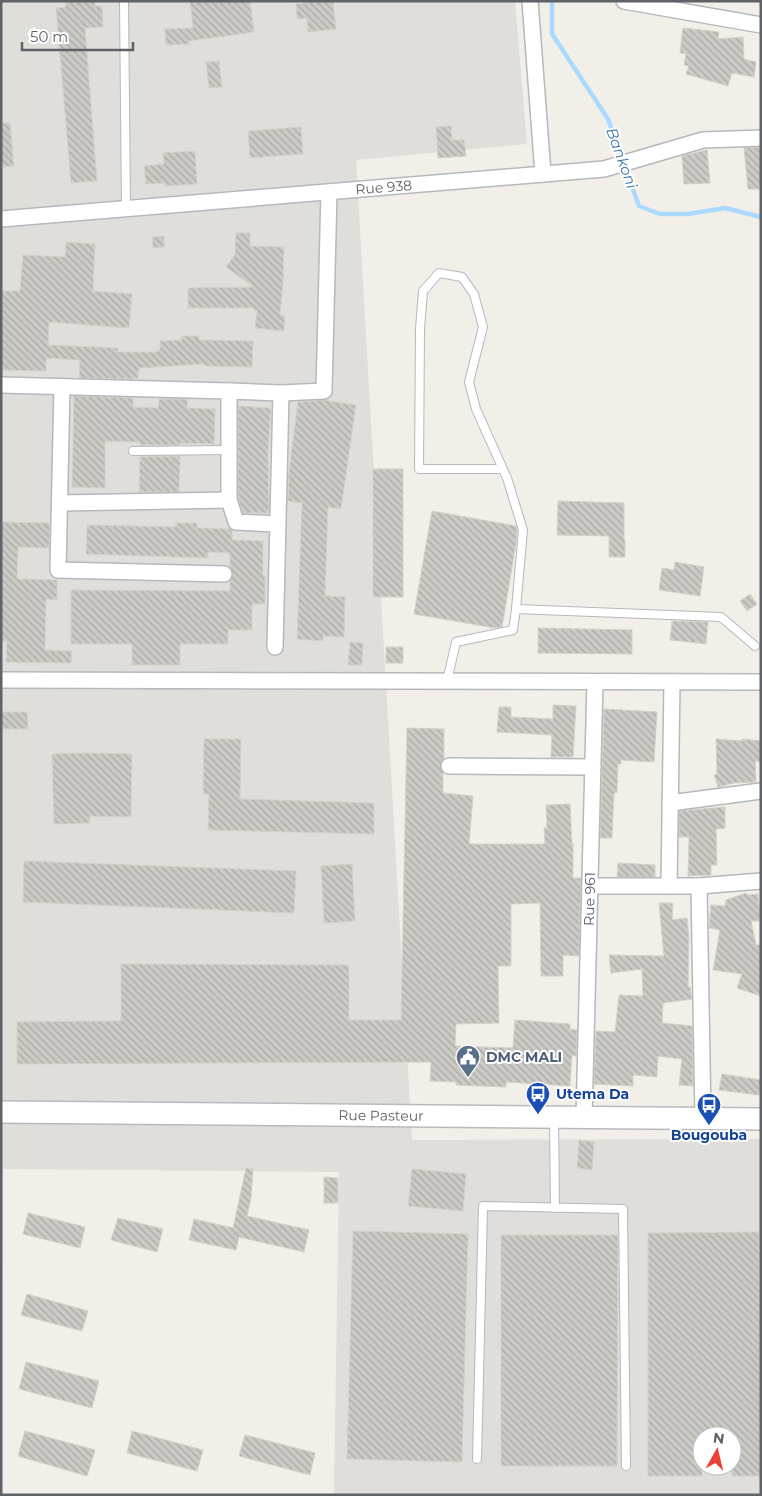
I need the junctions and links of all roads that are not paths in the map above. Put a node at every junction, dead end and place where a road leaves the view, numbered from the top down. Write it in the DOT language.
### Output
graph roads {
  1 [pos="124,1"];
  2 [pos="530,1"];
  3 [pos="624,1"];
  4 [pos="761,25"];
  5 [pos="761,138"];
  6 [pos="543,174"];
  7 [pos="329,192"];
  8 [pos="126,209"];
  9 [pos="1,219"];
  10 [pos="1,385"];
  11 [pos="62,387"];
  12 [pos="229,391"];
  13 [pos="281,392"];
  14 [pos="229,450"];
  15 [pos="133,451"];
  16 [pos="502,469"];
  17 [pos="229,500"];
  18 [pos="60,503"];
  19 [pos="278,524"];
  20 [pos="224,574"];
  21 [pos="516,609"];
  22 [pos="755,646"];
  23 [pos="275,647"];
  24 [pos="1,680"];
  25 [pos="447,681"];
  26 [pos="595,682"];
  27 [pos="672,682"];
  28 [pos="761,682"];
  29 [pos="449,766"];
  30 [pos="593,766"];
  31 [pos="761,791"];
  32 [pos="670,803"];
  33 [pos="761,880"];
  34 [pos="590,886"];
  35 [pos="669,886"];
  36 [pos="699,886"];
  37 [pos="1,1112"];
  38 [pos="554,1118"];
  39 [pos="584,1118"];
  40 [pos="703,1119"];
  41 [pos="761,1119"];
  42 [pos="555,1208"];
  43 [pos="477,1459"];
  44 [pos="626,1466"];
  1 -- 8 [label="lane"];
  2 -- 6 [label="street"];
  3 -- 4 [label="street"];
  5 -- 6 [label="street, Rue 938"];
  6 -- 7 [label="street, Rue 938"];
  7 -- 8 [label="street, Rue 938"];
  7 -- 13 [label="street"];
  8 -- 9 [label="street, Rue 938"];
  10 -- 11 [label="street"];
  11 -- 12 [label="street"];
  11 -- 18 [label="street"];
  12 -- 13 [label="street"];
  12 -- 14 [label="street"];
  13 -- 19 [label="street"];
  14 -- 15 [label="lane"];
  14 -- 17 [label="street"];
  16 -- 16 [label="lane"];
  16 -- 21 [label="lane"];
  17 -- 18 [label="street"];
  17 -- 19 [label="street"];
  18 -- 20 [label="street"];
  19 -- 23 [label="street"];
  21 -- 22 [label="lane"];
  21 -- 25 [label="lane"];
  24 -- 25 [label="street"];
  25 -- 26 [label="street"];
  26 -- 27 [label="street"];
  26 -- 30 [label="street, Rue 961"];
  27 -- 28 [label="street"];
  27 -- 32 [label="street"];
  29 -- 30 [label="street"];
  30 -- 34 [label="street, Rue 961"];
  31 -- 32 [label="street"];
  32 -- 35 [label="street"];
  33 -- 36 [label="street"];
  34 -- 35 [label="street"];
  34 -- 39 [label="street, Rue 961"];
  35 -- 36 [label="street"];
  36 -- 40 [label="street"];
  37 -- 38 [label="main road, Rue Pasteur"];
  38 -- 39 [label="main road, Rue Pasteur"];
  38 -- 42 [label="lane"];
  39 -- 40 [label="main road, Rue Pasteur"];
  40 -- 41 [label="main road, Rue Pasteur"];
  42 -- 43 [label="lane"];
  42 -- 44 [label="lane"];
}
